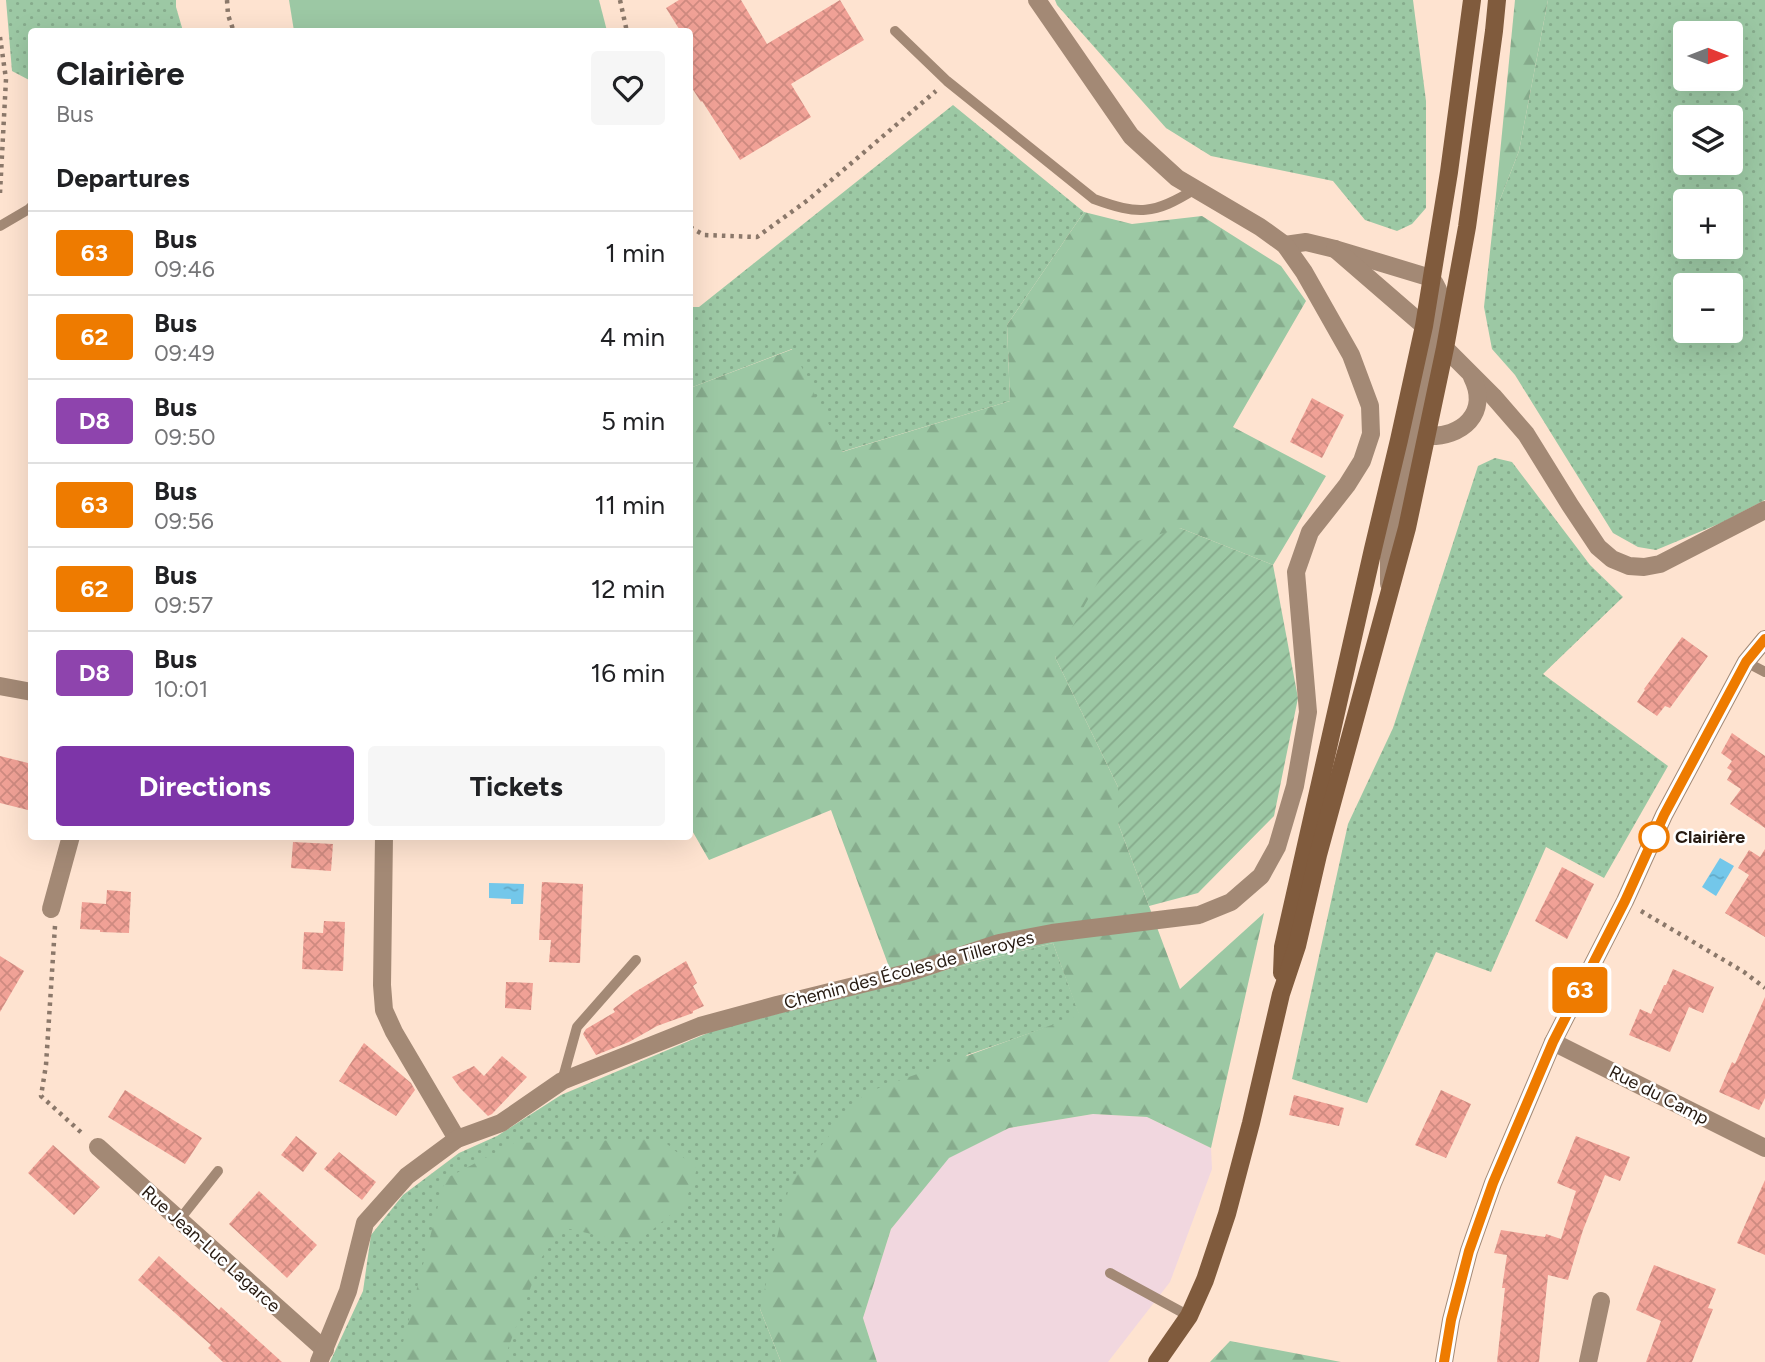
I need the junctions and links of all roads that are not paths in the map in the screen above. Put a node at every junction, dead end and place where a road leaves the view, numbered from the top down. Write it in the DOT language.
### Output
graph roads {
  1 [pos="1037,0"];
  2 [pos="1472,0"];
  3 [pos="1497,0"];
  4 [pos="895,31"];
  5 [pos="1195,190"];
  6 [pos="28,208"];
  7 [pos="0,226"];
  8 [pos="1285,245"];
  9 [pos="1335,249"];
  10 [pos="1431,278"];
  11 [pos="1430,328"];
  12 [pos="1445,348"];
  13 [pos="1469,371"];
  14 [pos="1426,436"];
  15 [pos="1765,510"];
  16 [pos="1389,598"];
  17 [pos="1765,639"];
  18 [pos="1746,662"];
  19 [pos="1765,672"];
  20 [pos="0,686"];
  21 [pos="28,691"];
  22 [pos="70,840"];
  23 [pos="384,840"];
  24 [pos="51,909"];
  25 [pos="636,960"];
  26 [pos="1281,994"];
  27 [pos="1553,1042"];
  28 [pos="562,1081"];
  29 [pos="457,1139"];
  30 [pos="98,1147"];
  31 [pos="1765,1148"];
  32 [pos="218,1171"];
  33 [pos="180,1219"];
  34 [pos="1110,1273"];
  35 [pos="1601,1301"];
  36 [pos="1189,1316"];
  37 [pos="322,1356"];
  38 [pos="1157,1362"];
  39 [pos="1444,1362"];
  40 [pos="1588,1362"];
  1 -- 5 [label="street"];
  2 -- 10 [label="main road"];
  3 -- 12 [label="main road"];
  4 -- 5 [label="lane"];
  5 -- 8 [label="street"];
  6 -- 7 [label="lane"];
  8 -- 9 [label="street"];
  8 -- 28 [label="street, Chemin des Écoles de Tilleroyes"];
  9 -- 10 [label="street"];
  9 -- 11 [label="street"];
  10 -- 11 [label="main road"];
  11 -- 12 [label="street"];
  11 -- 16 [label="street"];
  11 -- 26 [label="main road"];
  12 -- 13 [label="street"];
  12 -- 14 [label="main road"];
  13 -- 14 [label="street"];
  13 -- 15 [label="street"];
  14 -- 16 [label="main road"];
  16 -- 26 [label="main road"];
  17 -- 18 [label="street"];
  18 -- 19 [label="lane"];
  18 -- 27 [label="street"];
  20 -- 21 [label="street"];
  22 -- 24 [label="street"];
  23 -- 29 [label="street"];
  25 -- 28 [label="lane"];
  26 -- 36 [label="main road"];
  27 -- 31 [label="street, Rue du Camp"];
  27 -- 39 [label="street"];
  28 -- 29 [label="street, Chemin des Écoles de Tilleroyes"];
  29 -- 37 [label="street, Chemin des Écoles de Tilleroyes"];
  30 -- 33 [label="street, Rue Jean-Luc Lagarce"];
  32 -- 33 [label="lane"];
  33 -- 37 [label="street, Rue Jean-Luc Lagarce"];
  34 -- 36 [label="lane"];
  35 -- 40 [label="street"];
  36 -- 38 [label="main road"];
}
